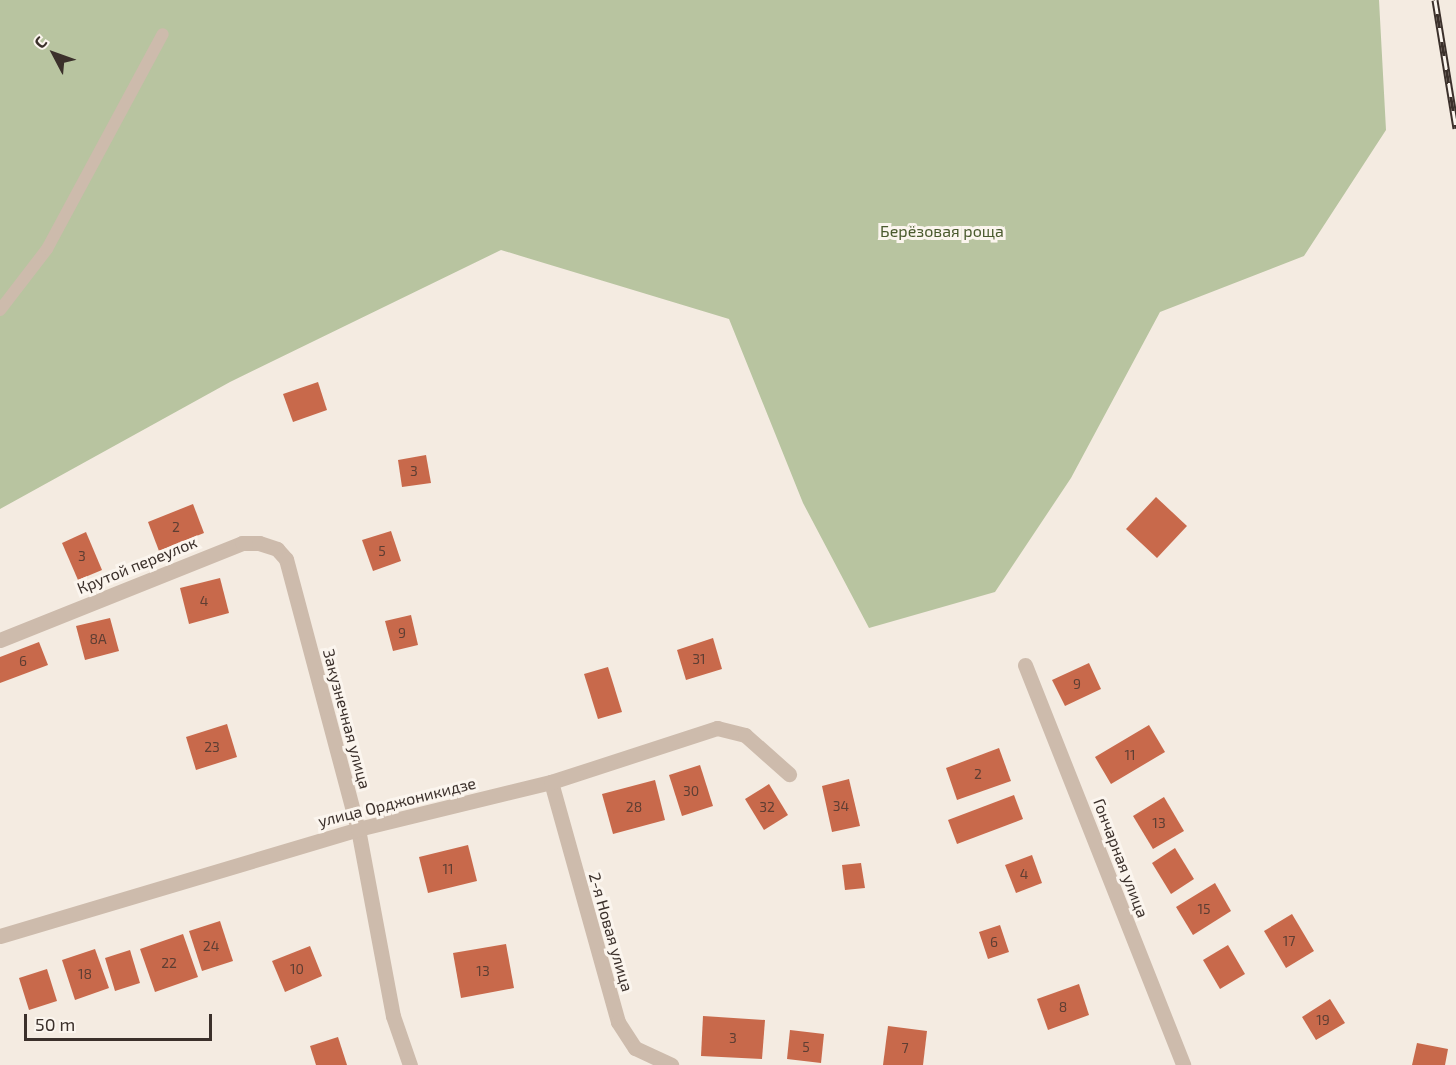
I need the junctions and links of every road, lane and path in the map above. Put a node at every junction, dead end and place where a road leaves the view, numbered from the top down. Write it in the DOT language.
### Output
graph roads {
  1 [pos="163,34"];
  2 [pos="0,310"];
  3 [pos="286,559"];
  4 [pos="0,640"];
  5 [pos="1025,665"];
  6 [pos="789,774"];
  7 [pos="551,782"];
  8 [pos="358,829"];
  9 [pos="0,936"];
  10 [pos="410,1065"];
  11 [pos="671,1065"];
  12 [pos="1183,1065"];
  1 -- 2 [label="lane"];
  3 -- 4 [label="street, Крутой переулок"];
  3 -- 8 [label="street, Закузнечная улица"];
  5 -- 12 [label="street, Гончарная улица"];
  6 -- 7 [label="street, улица Орджоникидзе"];
  7 -- 8 [label="street, улица Орджоникидзе"];
  7 -- 11 [label="street, 2-я Новая улица"];
  8 -- 9 [label="street, улица Орджоникидзе"];
  8 -- 10 [label="street, Закузнечная улица"];
}
